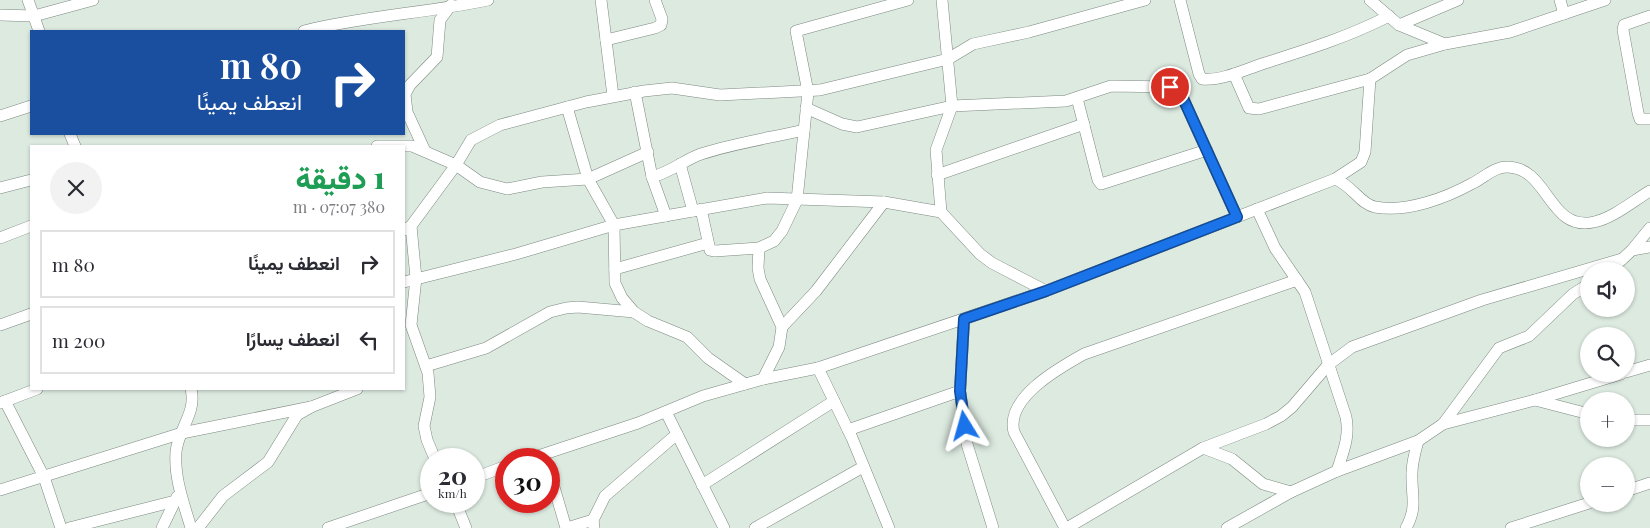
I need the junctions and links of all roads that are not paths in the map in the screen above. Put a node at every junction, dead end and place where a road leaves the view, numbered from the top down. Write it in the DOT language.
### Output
graph roads {
  1 [pos="28,0"];
  2 [pos="93,0"];
  3 [pos="458,0"];
  4 [pos="488,0"];
  5 [pos="601,0"];
  6 [pos="655,0"];
  7 [pos="908,0"];
  8 [pos="942,0"];
  9 [pos="1145,0"];
  10 [pos="1180,0"];
  11 [pos="1370,0"];
  12 [pos="1458,0"];
  13 [pos="1560,0"];
  14 [pos="1605,0"];
  15 [pos="448,8"];
  16 [pos="1564,14"];
  17 [pos="0,15"];
  18 [pos="34,16"];
  19 [pos="1389,16"];
  20 [pos="1650,16"];
  21 [pos="1399,25"];
  22 [pos="39,30"];
  23 [pos="308,30"];
  24 [pos="606,40"];
  25 [pos="1445,44"];
  26 [pos="948,59"];
  27 [pos="1234,74"];
  28 [pos="1370,80"];
  29 [pos="635,92"];
  30 [pos="808,92"];
  31 [pos="613,96"];
  32 [pos="1077,98"];
  33 [pos="30,106"];
  34 [pos="952,106"];
  35 [pos="567,107"];
  36 [pos="806,108"];
  37 [pos="0,116"];
  38 [pos="1650,119"];
  39 [pos="1084,124"];
  40 [pos="804,130"];
  41 [pos="388,145"];
  42 [pos="405,145"];
  43 [pos="405,145"];
  44 [pos="1206,150"];
  45 [pos="425,151"];
  46 [pos="648,152"];
  47 [pos="680,164"];
  48 [pos="456,165"];
  49 [pos="937,175"];
  50 [pos="652,177"];
  51 [pos="588,179"];
  52 [pos="1335,179"];
  53 [pos="30,180"];
  54 [pos="0,188"];
  55 [pos="1650,191"];
  56 [pos="797,200"];
  57 [pos="884,202"];
  58 [pos="1257,209"];
  59 [pos="697,210"];
  60 [pos="940,212"];
  61 [pos="666,216"];
  62 [pos="1237,217"];
  63 [pos="614,225"];
  64 [pos="30,226"];
  65 [pos="408,228"];
  66 [pos="1650,228"];
  67 [pos="0,238"];
  68 [pos="708,243"];
  69 [pos="1650,247"];
  70 [pos="759,248"];
  71 [pos="1632,250"];
  72 [pos="1622,259"];
  73 [pos="1618,262"];
  74 [pos="615,269"];
  75 [pos="416,278"];
  76 [pos="1297,280"];
  77 [pos="405,282"];
  78 [pos="1580,290"];
  79 [pos="1046,291"];
  80 [pos="414,293"];
  81 [pos="405,306"];
  82 [pos="634,312"];
  83 [pos="30,314"];
  84 [pos="964,319"];
  85 [pos="0,324"];
  86 [pos="782,327"];
  87 [pos="1328,365"];
  88 [pos="1650,365"];
  89 [pos="426,366"];
  90 [pos="818,368"];
  91 [pos="1635,369"];
  92 [pos="763,379"];
  93 [pos="1595,382"];
  94 [pos="745,384"];
  95 [pos="34,390"];
  96 [pos="191,390"];
  97 [pos="354,390"];
  98 [pos="960,391"];
  99 [pos="1535,400"];
  100 [pos="834,401"];
  101 [pos="2,402"];
  102 [pos="311,407"];
  103 [pos="666,412"];
  104 [pos="1580,412"];
  105 [pos="1635,420"];
  106 [pos="1650,420"];
  107 [pos="1444,424"];
  108 [pos="848,430"];
  109 [pos="182,433"];
  110 [pos="677,434"];
  111 [pos="1418,441"];
  112 [pos="430,448"];
  113 [pos="1203,448"];
  114 [pos="560,450"];
  115 [pos="863,467"];
  116 [pos="1337,471"];
  117 [pos="44,477"];
  118 [pos="1650,483"];
  119 [pos="702,485"];
  120 [pos="1635,488"];
  121 [pos="0,490"];
  122 [pos="1291,492"];
  123 [pos="177,496"];
  124 [pos="420,497"];
  125 [pos="560,505"];
  126 [pos="1580,506"];
  127 [pos="460,513"];
  128 [pos="594,524"];
  129 [pos="61,528"];
  130 [pos="69,528"];
  131 [pos="162,528"];
  132 [pos="191,528"];
  133 [pos="198,528"];
  134 [pos="328,528"];
  135 [pos="466,528"];
  136 [pos="567,528"];
  137 [pos="724,528"];
  138 [pos="755,528"];
  139 [pos="889,528"];
  140 [pos="993,528"];
  141 [pos="1066,528"];
  142 [pos="1227,528"];
  143 [pos="1406,528"];
  144 [pos="1511,528"];
  1 -- 18 [label="street"];
  2 -- 18 [label="street"];
  3 -- 15 [label="street"];
  4 -- 15 [label="street"];
  5 -- 24 [label="street"];
  6 -- 24 [label="street"];
  7 -- 30 [label="street"];
  8 -- 26 [label="street"];
  9 -- 26 [label="street"];
  10 -- 27 [label="street"];
  11 -- 19 [label="street"];
  12 -- 21 [label="street"];
  13 -- 16 [label="street"];
  14 -- 16 [label="street"];
  15 -- 23 [label="street"];
  15 -- 45 [label="street"];
  16 -- 25 [label="street"];
  17 -- 18 [label="street"];
  18 -- 22 [label="street"];
  19 -- 21 [label="street"];
  19 -- 27 [label="street"];
  20 -- 38 [label="street"];
  21 -- 25 [label="street"];
  24 -- 31 [label="street"];
  25 -- 28 [label="street"];
  26 -- 30 [label="street"];
  26 -- 34 [label="street"];
  27 -- 28 [label="street"];
  28 -- 52 [label="street"];
  29 -- 30 [label="street"];
  29 -- 31 [label="street"];
  29 -- 46 [label="street"];
  30 -- 36 [label="street"];
  31 -- 35 [label="street"];
  32 -- 34 [label="street"];
  32 -- 39 [label="street"];
  32 -- 44 [label="street"];
  33 -- 37 [label="street"];
  34 -- 36 [label="street"];
  34 -- 49 [label="street"];
  35 -- 48 [label="street"];
  35 -- 51 [label="street"];
  36 -- 40 [label="street"];
  39 -- 44 [label="street"];
  39 -- 49 [label="street"];
  40 -- 47 [label="street"];
  40 -- 56 [label="street"];
  41 -- 43 [label="street"];
  42 -- 45 [label="street"];
  44 -- 62 [label="street"];
  45 -- 48 [label="street"];
  46 -- 50 [label="street"];
  46 -- 51 [label="street"];
  47 -- 50 [label="street"];
  47 -- 59 [label="street"];
  48 -- 51 [label="street"];
  48 -- 65 [label="street"];
  49 -- 60 [label="street"];
  50 -- 61 [label="street"];
  51 -- 63 [label="street"];
  52 -- 55 [label="street"];
  52 -- 58 [label="street"];
  53 -- 54 [label="street"];
  56 -- 57 [label="street"];
  56 -- 59 [label="street"];
  56 -- 70 [label="street"];
  57 -- 60 [label="street"];
  57 -- 86 [label="street"];
  58 -- 62 [label="street"];
  58 -- 76 [label="street"];
  59 -- 61 [label="street"];
  59 -- 68 [label="street"];
  60 -- 79 [label="street"];
  61 -- 63 [label="street"];
  62 -- 79 [label="street"];
  63 -- 74 [label="street"];
  63 -- 75 [label="street"];
  64 -- 67 [label="street"];
  65 -- 75 [label="street"];
  66 -- 71 [label="street"];
  68 -- 70 [label="street"];
  68 -- 74 [label="street"];
  69 -- 71 [label="street"];
  70 -- 86 [label="street"];
  71 -- 72 [label="street"];
  72 -- 73 [label="street"];
  72 -- 87 [label="street"];
  74 -- 82 [label="street"];
  75 -- 77 [label="street"];
  75 -- 80 [label="street"];
  76 -- 87 [label="street"];
  76 -- 141 [label="street"];
  78 -- 107 [label="street"];
  79 -- 84 [label="street"];
  80 -- 81 [label="street"];
  80 -- 89 [label="street"];
  82 -- 89 [label="street"];
  82 -- 94 [label="street"];
  83 -- 85 [label="street"];
  84 -- 90 [label="street"];
  84 -- 98 [label="street"];
  86 -- 92 [label="street"];
  87 -- 113 [label="street"];
  87 -- 116 [label="street"];
  88 -- 91 [label="street"];
  89 -- 112 [label="street"];
  90 -- 92 [label="street"];
  90 -- 100 [label="street"];
  92 -- 94 [label="street"];
  93 -- 99 [label="street"];
  94 -- 103 [label="street"];
  95 -- 101 [label="street"];
  96 -- 109 [label="street"];
  97 -- 102 [label="street"];
  98 -- 108 [label="street"];
  98 -- 140 [label="street"];
  99 -- 104 [label="street"];
  99 -- 107 [label="street"];
  100 -- 108 [label="street"];
  100 -- 119 [label="street"];
  101 -- 117 [label="street"];
  102 -- 109 [label="street"];
  102 -- 133 [label="street"];
  103 -- 110 [label="street"];
  103 -- 114 [label="street"];
  105 -- 106 [label="street"];
  107 -- 111 [label="street"];
  108 -- 115 [label="street"];
  109 -- 117 [label="street"];
  109 -- 123 [label="street"];
  110 -- 119 [label="street"];
  110 -- 128 [label="street"];
  111 -- 116 [label="street"];
  111 -- 143 [label="street"];
  113 -- 122 [label="street"];
  113 -- 141 [label="street"];
  115 -- 138 [label="street"];
  115 -- 139 [label="street"];
  116 -- 122 [label="street"];
  117 -- 121 [label="street"];
  117 -- 129 [label="street"];
  118 -- 120 [label="street"];
  119 -- 137 [label="street"];
  122 -- 142 [label="street"];
  123 -- 130 [label="street"];
  123 -- 131 [label="street"];
  123 -- 132 [label="street"];
  124 -- 134 [label="street"];
  125 -- 136 [label="street"];
  126 -- 144 [label="street"];
  127 -- 135 [label="street"];
  128 -- 136 [label="street"];
}
